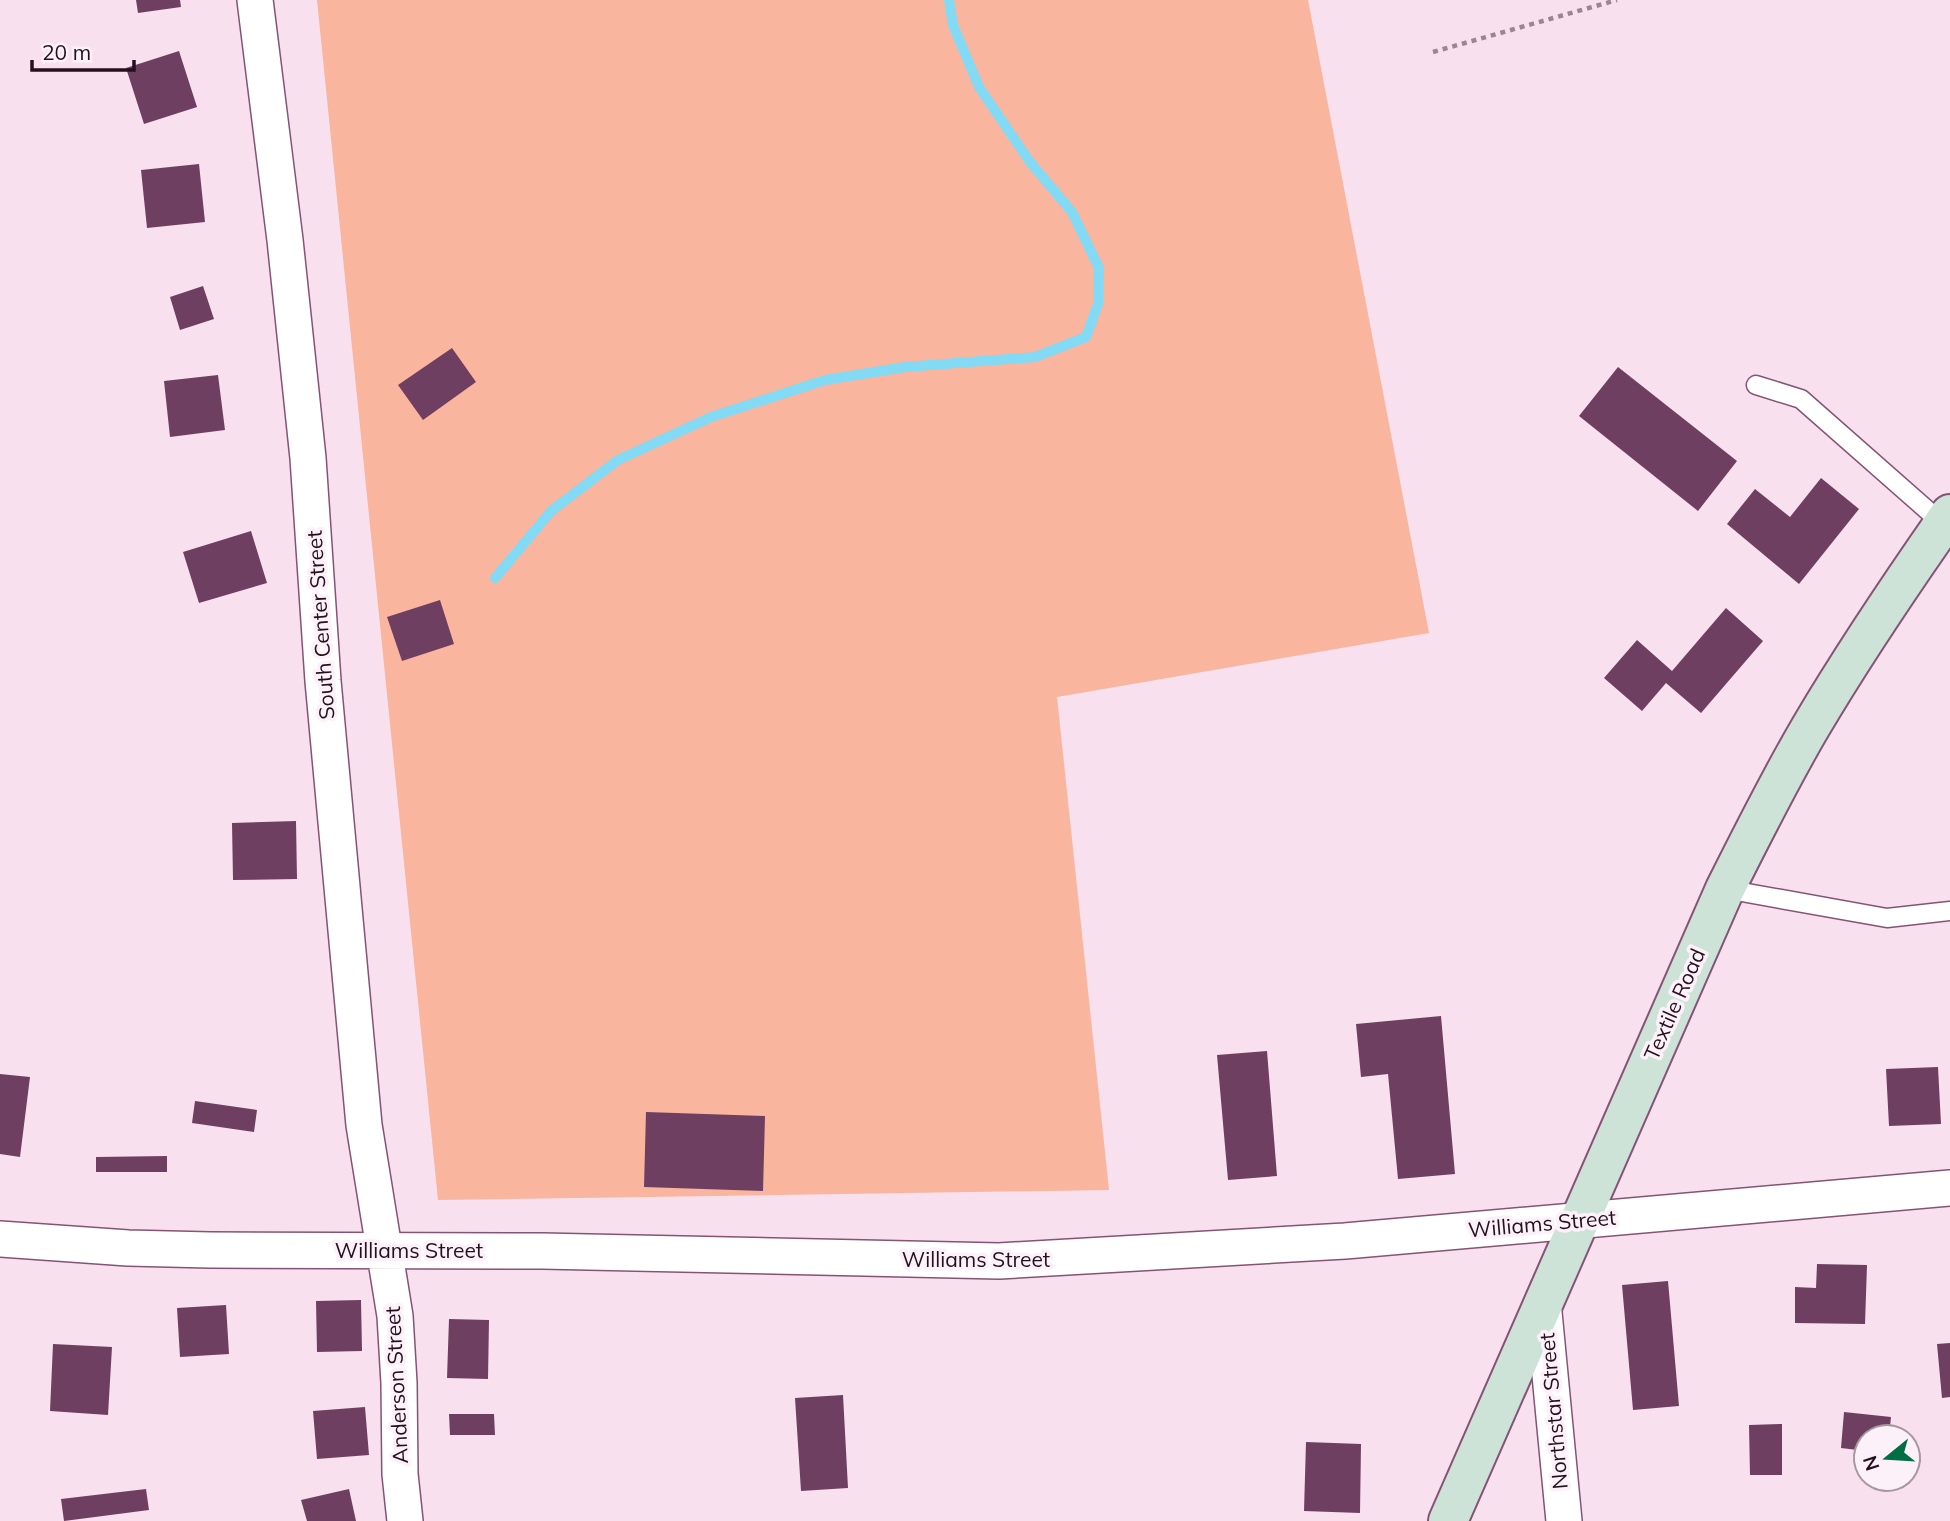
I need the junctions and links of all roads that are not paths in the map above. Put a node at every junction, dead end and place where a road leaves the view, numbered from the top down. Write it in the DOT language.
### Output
graph roads {
  1 [pos="255,0"];
  2 [pos="1756,385"];
  3 [pos="1946,519"];
  4 [pos="1725,889"];
  5 [pos="1950,911"];
  6 [pos="1950,1188"];
  7 [pos="1579,1220"];
  8 [pos="0,1239"];
  9 [pos="385,1250"];
  10 [pos="1543,1302"];
  11 [pos="405,1521"];
  12 [pos="1448,1521"];
  13 [pos="1564,1521"];
  1 -- 9 [label="street, South Center Street"];
  2 -- 3 [label="lane"];
  3 -- 4 [label="street, Textile Road"];
  4 -- 5 [label="lane"];
  4 -- 7 [label="street, Textile Road"];
  6 -- 7 [label="street, Williams Street"];
  7 -- 9 [label="street, Williams Street"];
  7 -- 10 [label="street, Textile Road"];
  8 -- 9 [label="street, Williams Street"];
  9 -- 11 [label="street, Anderson Street"];
  10 -- 12 [label="street, Textile Road"];
  10 -- 13 [label="street, Northstar Street"];
}
